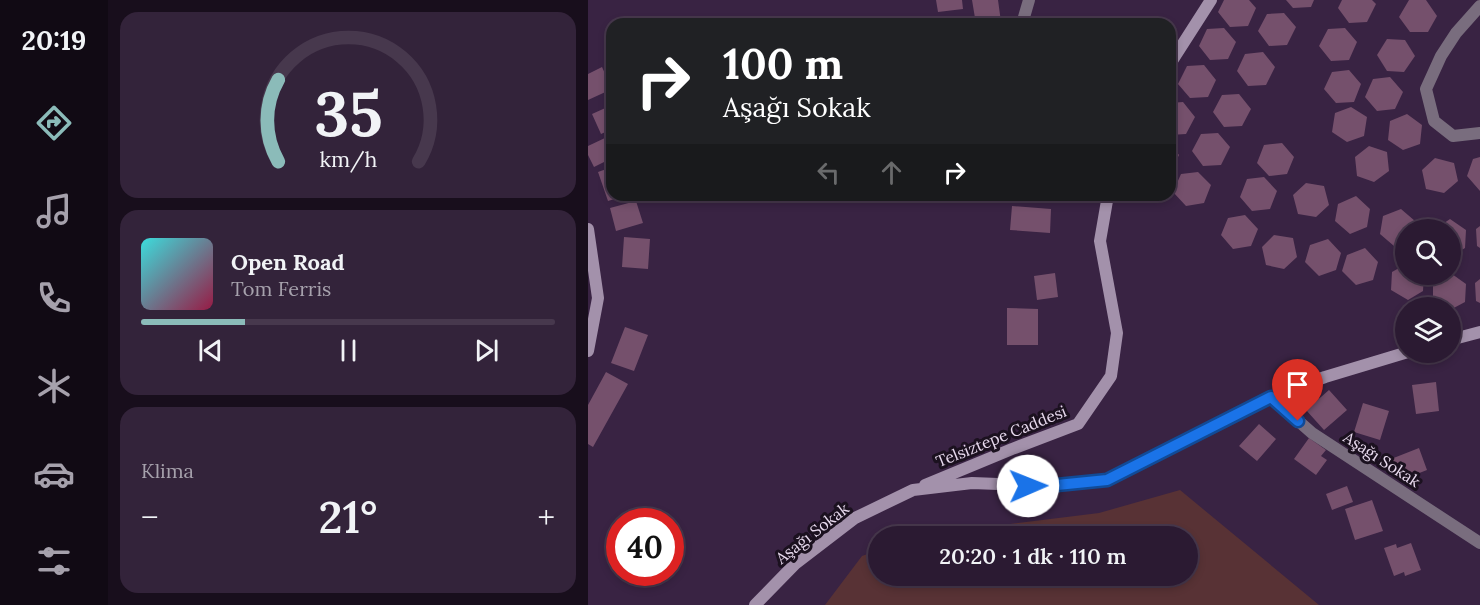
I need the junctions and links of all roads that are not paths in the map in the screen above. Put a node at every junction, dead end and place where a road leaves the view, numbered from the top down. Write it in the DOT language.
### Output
graph roads {
  1 [pos="1029,0"];
  2 [pos="1211,0"];
  3 [pos="1480,6"];
  4 [pos="1024,18"];
  5 [pos="1176,55"];
  6 [pos="1480,133"];
  7 [pos="1107,201"];
  8 [pos="589,232"];
  9 [pos="1480,332"];
  10 [pos="1461,337"];
  11 [pos="588,351"];
  12 [pos="1395,356"];
  13 [pos="1271,397"];
  14 [pos="913,490"];
  15 [pos="1480,543"];
  16 [pos="755,605"];
  1 -- 4 [label="street"];
  2 -- 5 [label="street"];
  3 -- 6 [label="street"];
  7 -- 14 [label="street, Telsiztepe Caddesi"];
  8 -- 11 [label="street"];
  9 -- 10 [label="street"];
  12 -- 13 [label="street, Aşağı Sokak"];
  13 -- 14 [label="street, Aşağı Sokak"];
  13 -- 15 [label="street, Aşağı Sokak"];
  14 -- 16 [label="street, Aşağı Sokak"];
}
